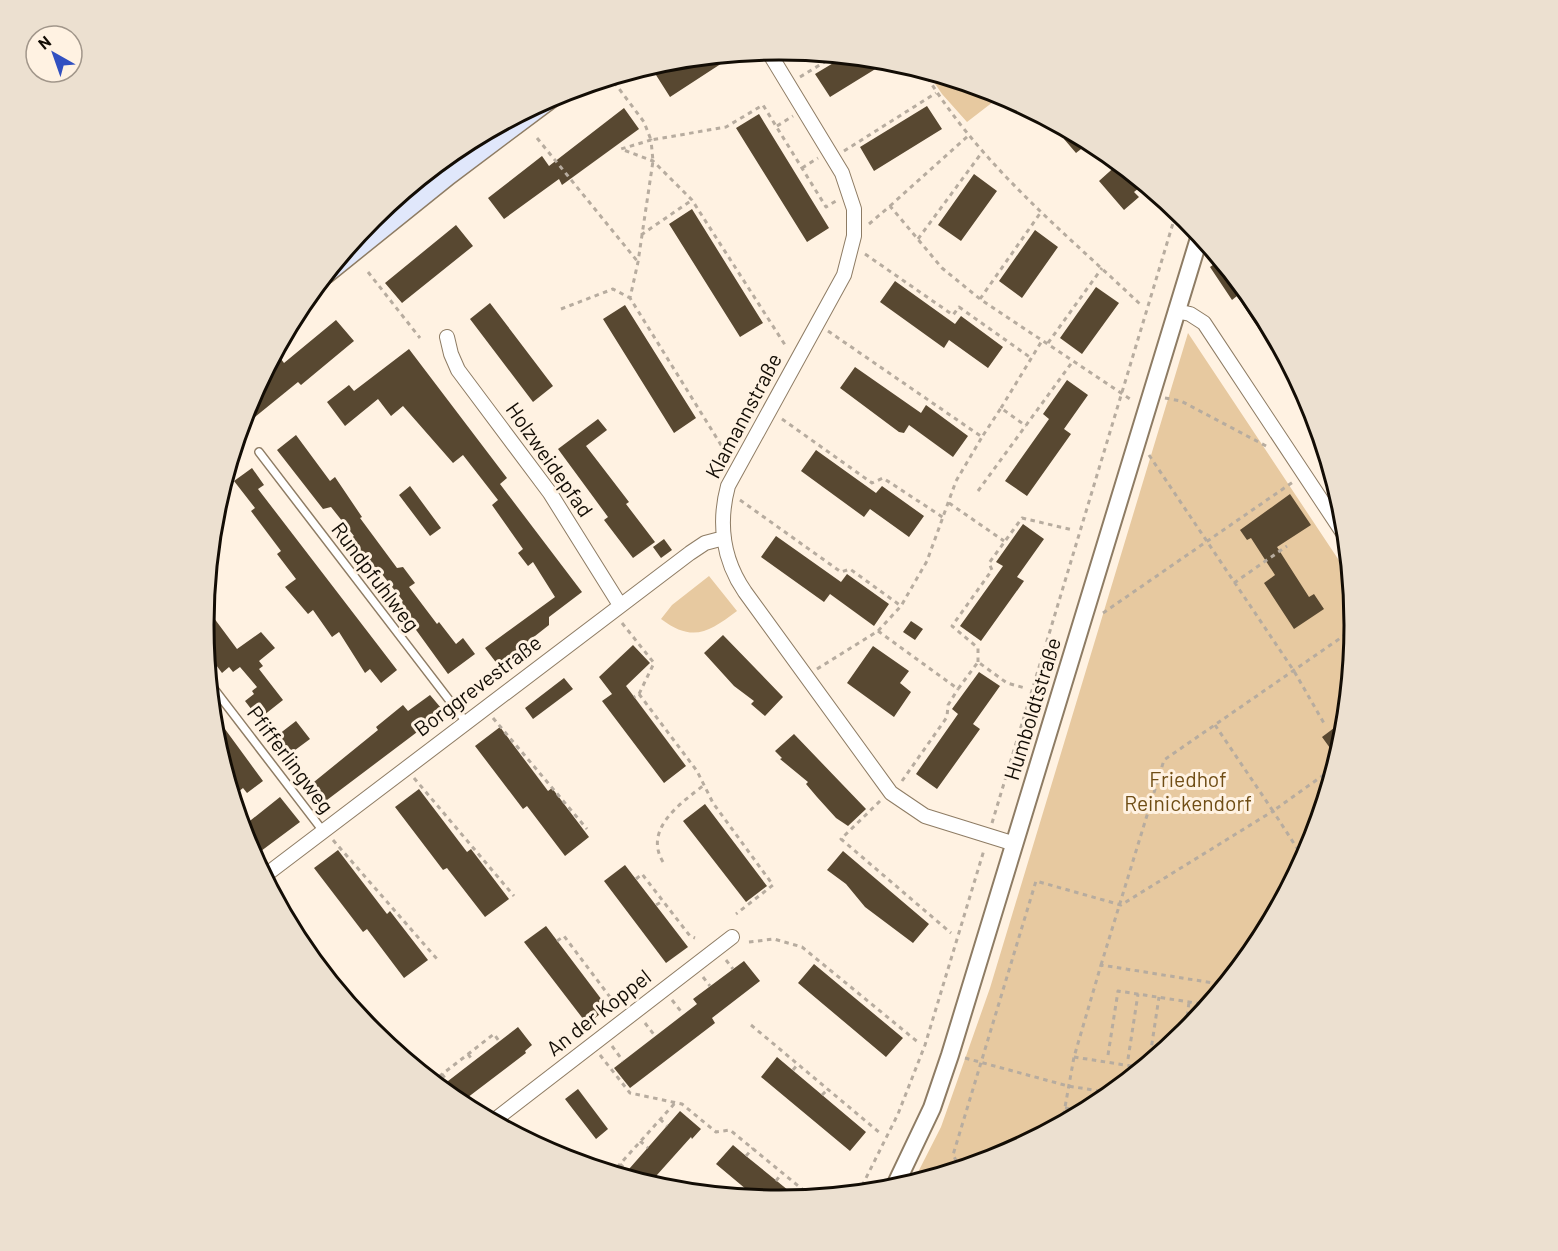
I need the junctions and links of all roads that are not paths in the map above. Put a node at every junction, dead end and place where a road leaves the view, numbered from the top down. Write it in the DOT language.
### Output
graph roads {
  1 [pos="774,60"];
  2 [pos="514,126"];
  3 [pos="1197,245"];
  4 [pos="360,247"];
  5 [pos="1176,311"];
  6 [pos="447,338"];
  7 [pos="259,452"];
  8 [pos="1335,521"];
  9 [pos="723,538"];
  10 [pos="620,605"];
  11 [pos="218,693"];
  12 [pos="466,722"];
  13 [pos="327,835"];
  14 [pos="1015,844"];
  15 [pos="270,872"];
  16 [pos="732,937"];
  17 [pos="499,1117"];
  18 [pos="899,1178"];
  1 -- 9 [label="street, Klamannstraße"];
  2 -- 4 [label="main road"];
  3 -- 5 [label="street, Humboldtstraße"];
  5 -- 8 [label="street"];
  5 -- 14 [label="street, Humboldtstraße"];
  6 -- 10 [label="street, Holzweidepfad"];
  7 -- 12 [label="lane, Rundpfuhlweg"];
  9 -- 10 [label="street, Borggrevestraße"];
  9 -- 14 [label="street, Klamannstraße"];
  10 -- 12 [label="street, Borggrevestraße"];
  11 -- 13 [label="lane, Pfifferlingweg"];
  12 -- 13 [label="street, Borggrevestraße"];
  13 -- 15 [label="street, Borggrevestraße"];
  14 -- 18 [label="street, Humboldtstraße"];
  16 -- 17 [label="street, An der Koppel"];
}
